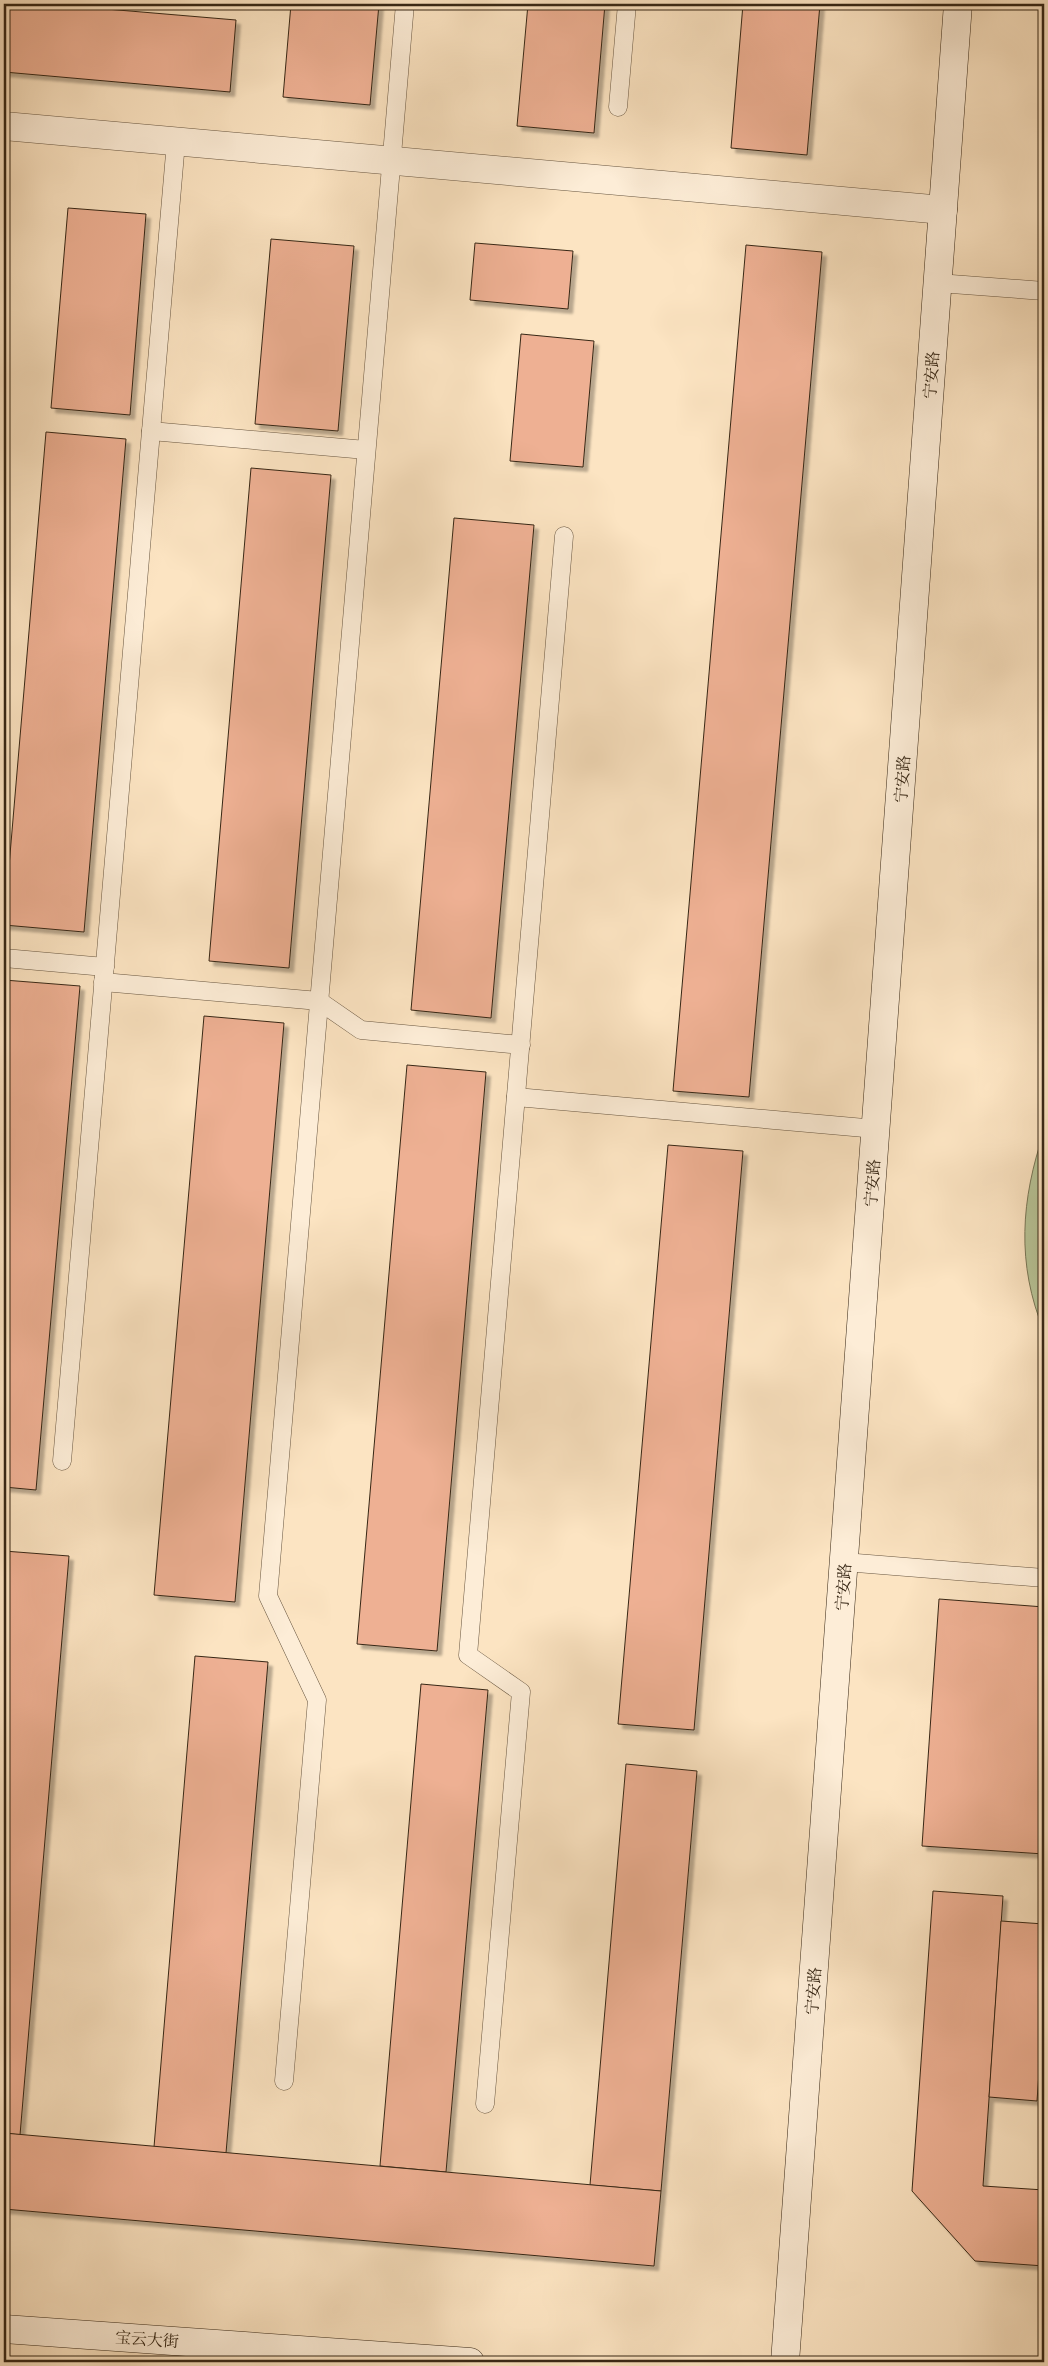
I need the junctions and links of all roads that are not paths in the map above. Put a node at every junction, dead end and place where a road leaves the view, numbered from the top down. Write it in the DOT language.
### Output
graph roads {
  1 [pos="405,4"];
  2 [pos="627,4"];
  3 [pos="958,4"];
  4 [pos="618,107"];
  5 [pos="4,126"];
  6 [pos="176,142"];
  7 [pos="391,161"];
  8 [pos="943,210"];
  9 [pos="938,283"];
  10 [pos="1044,291"];
  11 [pos="151,431"];
  12 [pos="366,450"];
  13 [pos="564,536"];
  14 [pos="4,958"];
  15 [pos="104,975"];
  16 [pos="319,1001"];
  17 [pos="521,1045"];
  18 [pos="516,1097"];
  19 [pos="876,1129"];
  20 [pos="62,1461"];
  21 [pos="844,1562"];
  22 [pos="1044,1578"];
  23 [pos="284,2081"];
  24 [pos="485,2104"];
  25 [pos="4,2329"];
  26 [pos="470,2362"];
  27 [pos="785,2362"];
  1 -- 7 [label="lane"];
  2 -- 4 [label="lane"];
  3 -- 8 [label="street, 宁安路"];
  5 -- 6 [label="street"];
  6 -- 7 [label="street"];
  6 -- 11 [label="lane"];
  7 -- 8 [label="street"];
  7 -- 12 [label="lane"];
  8 -- 9 [label="street, 宁安路"];
  9 -- 10 [label="lane"];
  9 -- 19 [label="street, 宁安路"];
  11 -- 12 [label="lane"];
  11 -- 15 [label="lane"];
  12 -- 16 [label="lane"];
  13 -- 17 [label="lane"];
  14 -- 15 [label="lane"];
  15 -- 16 [label="lane"];
  15 -- 20 [label="lane"];
  16 -- 17 [label="lane"];
  16 -- 23 [label="lane"];
  17 -- 18 [label="lane"];
  18 -- 19 [label="lane"];
  18 -- 24 [label="lane"];
  19 -- 21 [label="street, 宁安路"];
  21 -- 22 [label="lane"];
  21 -- 27 [label="street, 宁安路"];
  25 -- 26 [label="street, 宝云大街"];
}
